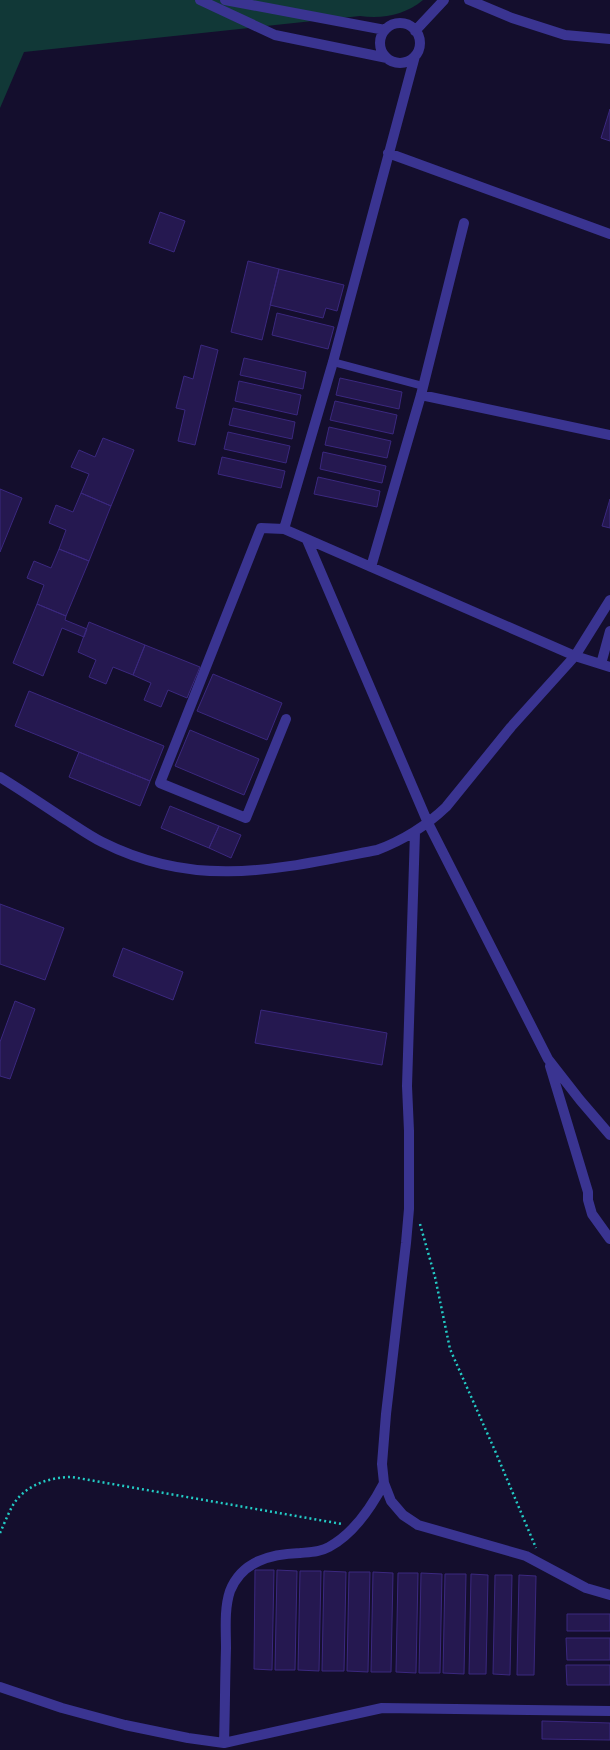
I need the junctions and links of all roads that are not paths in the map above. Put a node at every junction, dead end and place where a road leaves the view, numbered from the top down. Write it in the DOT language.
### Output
graph roads {
  1 [pos="200,0"];
  2 [pos="225,0"];
  3 [pos="444,0"];
  4 [pos="469,0"];
  5 [pos="385,30"];
  6 [pos="415,31"];
  7 [pos="610,39"];
  8 [pos="415,56"];
  9 [pos="387,58"];
  10 [pos="388,153"];
  11 [pos="464,223"];
  12 [pos="610,234"];
  13 [pos="333,362"];
  14 [pos="422,391"];
  15 [pos="610,435"];
  16 [pos="284,529"];
  17 [pos="307,540"];
  18 [pos="371,567"];
  19 [pos="610,600"];
  20 [pos="610,631"];
  21 [pos="575,656"];
  22 [pos="605,666"];
  23 [pos="286,719"];
  24 [pos="0,777"];
  25 [pos="428,823"];
  26 [pos="415,832"];
  27 [pos="548,1059"];
  28 [pos="610,1135"];
  29 [pos="610,1239"];
  30 [pos="384,1483"];
  31 [pos="610,1595"];
  32 [pos="0,1687"];
  33 [pos="610,1711"];
  34 [pos="224,1743"];
  35 [pos="211,1746"];
  1 -- 9 [label="street"];
  2 -- 5 [label="street"];
  3 -- 6 [label="street"];
  4 -- 7 [label="street"];
  5 -- 6 [label="street"];
  5 -- 9 [label="street"];
  6 -- 8 [label="street"];
  8 -- 9 [label="street"];
  8 -- 10 [label="street"];
  10 -- 12 [label="street"];
  10 -- 13 [label="street"];
  11 -- 14 [label="street"];
  13 -- 14 [label="lane"];
  13 -- 16 [label="street"];
  14 -- 15 [label="street"];
  14 -- 18 [label="street"];
  16 -- 17 [label="street"];
  16 -- 23 [label="street"];
  17 -- 18 [label="street"];
  17 -- 25 [label="street"];
  18 -- 21 [label="street"];
  19 -- 21 [label="street"];
  20 -- 22 [label="street"];
  21 -- 22 [label="street"];
  21 -- 25 [label="street"];
  24 -- 26 [label="street"];
  25 -- 26 [label="street"];
  25 -- 27 [label="street"];
  26 -- 30 [label="street"];
  27 -- 28 [label="street"];
  27 -- 29 [label="street"];
  30 -- 31 [label="street"];
  30 -- 34 [label="street"];
  32 -- 35 [label="street"];
  33 -- 34 [label="street"];
  34 -- 35 [label="street"];
}
